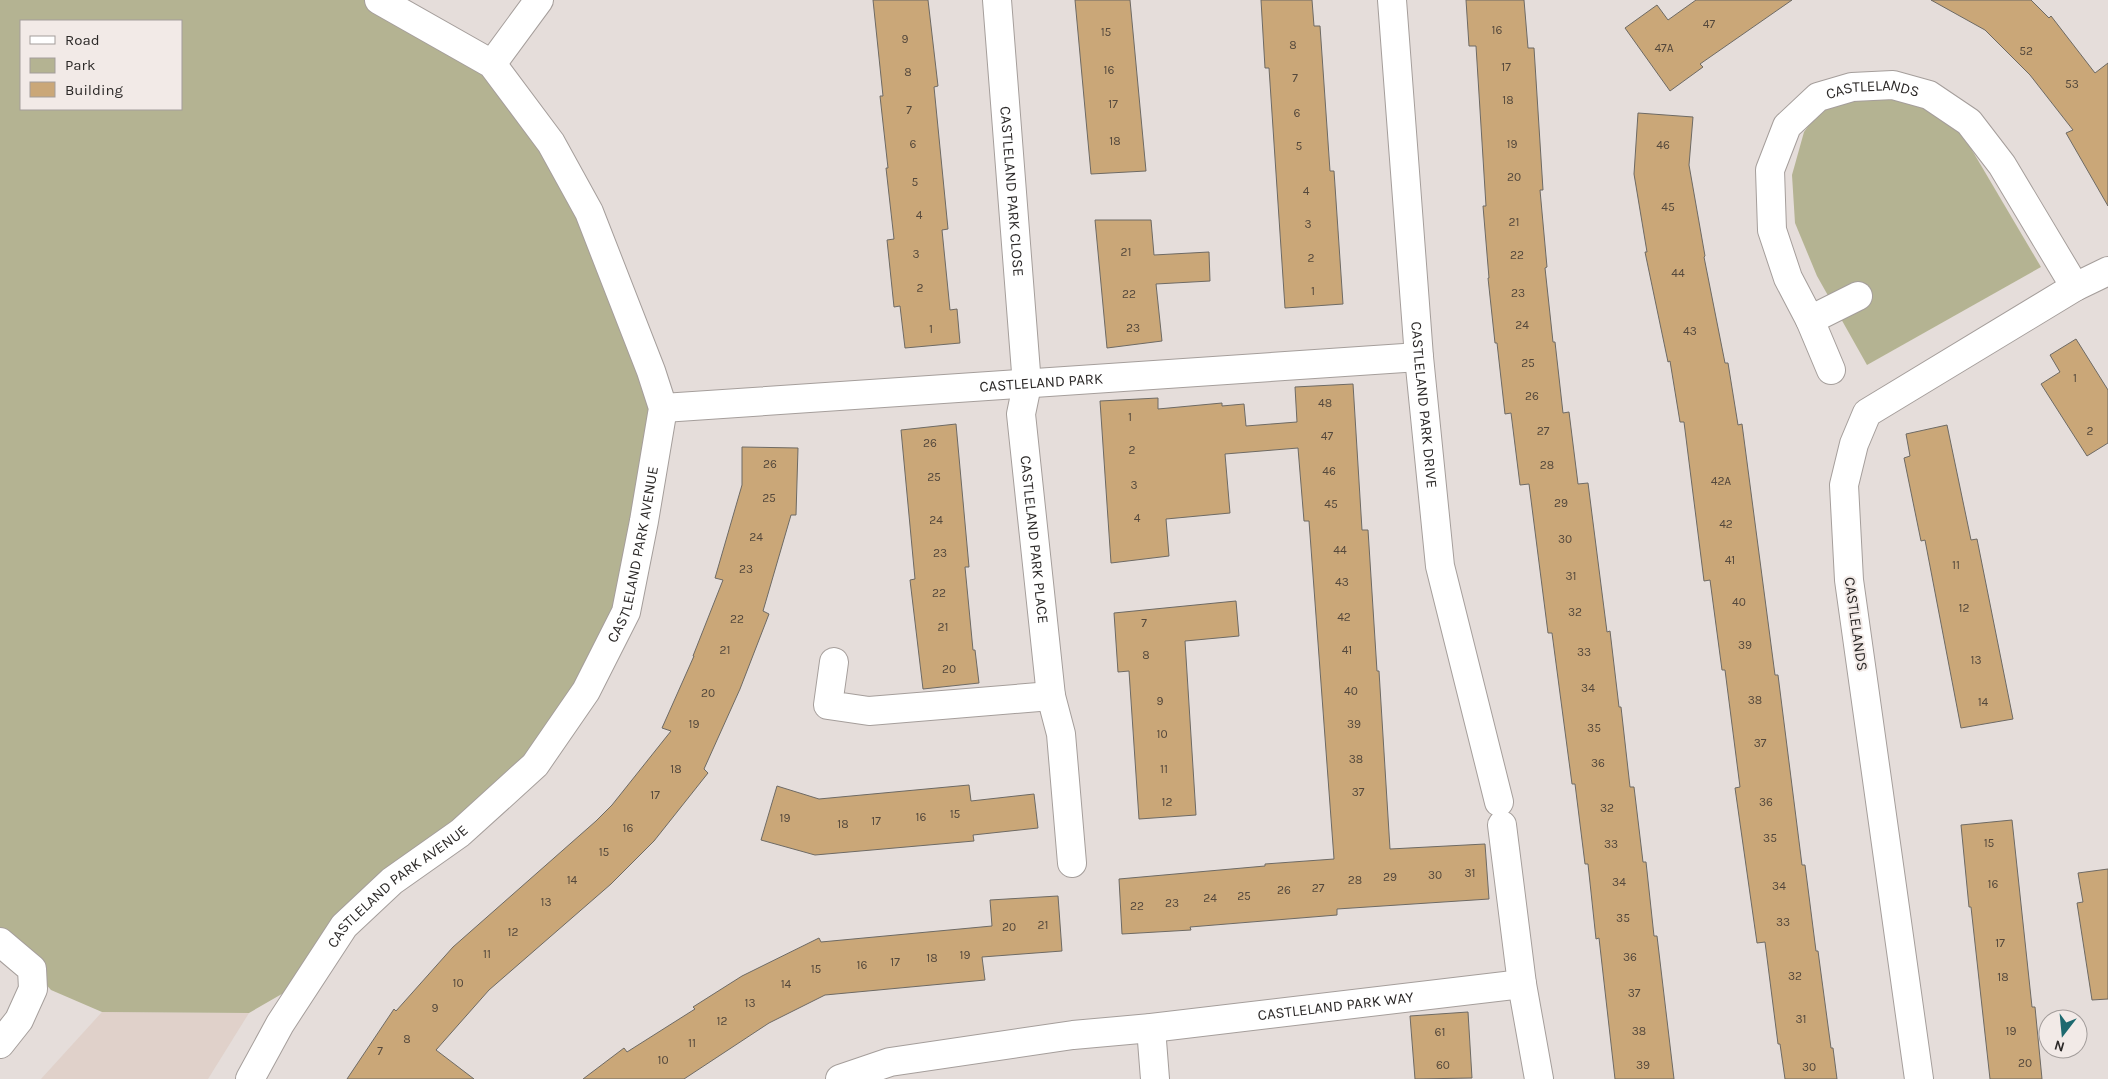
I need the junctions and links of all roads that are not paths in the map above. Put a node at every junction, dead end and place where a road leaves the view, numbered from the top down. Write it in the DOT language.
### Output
graph roads {
  1 [pos="379,0"];
  2 [pos="539,0"];
  3 [pos="997,0"];
  4 [pos="1392,0"];
  5 [pos="492,64"];
  6 [pos="2097,280"];
  7 [pos="1858,296"];
  8 [pos="1810,320"];
  9 [pos="1419,357"];
  10 [pos="1831,370"];
  11 [pos="1027,384"];
  12 [pos="663,408"];
  13 [pos="834,662"];
  14 [pos="1051,696"];
  15 [pos="1072,863"];
  16 [pos="0,942"];
  17 [pos="1522,984"];
  18 [pos="1151,1028"];
  19 [pos="0,1044"];
  20 [pos="250,1079"];
  21 [pos="840,1079"];
  22 [pos="1155,1079"];
  23 [pos="1539,1079"];
  24 [pos="1919,1079"];
  1 -- 5 [label="street, CASTLELAND PARK AVENUE"];
  2 -- 5 [label="street"];
  3 -- 11 [label="street, CASTLELAND PARK CLOSE"];
  4 -- 9 [label="street, CASTLELAND PARK DRIVE"];
  5 -- 12 [label="street, CASTLELAND PARK AVENUE"];
  6 -- 8 [label="street, CASTLELANDS"];
  6 -- 24 [label="street, CASTLELANDS"];
  7 -- 8 [label="street"];
  8 -- 10 [label="street, CASTLELANDS"];
  9 -- 11 [label="street, CASTLELAND PARK"];
  9 -- 17 [label="street, CASTLELAND PARK DRIVE"];
  11 -- 12 [label="street, CASTLELAND PARK"];
  11 -- 14 [label="street, CASTLELAND PARK PLACE"];
  12 -- 20 [label="street, CASTLELAND PARK AVENUE"];
  13 -- 14 [label="street"];
  14 -- 15 [label="street, CASTLELAND PARK PLACE"];
  16 -- 19 [label="street"];
  17 -- 18 [label="street, CASTLELAND PARK WAY"];
  17 -- 23 [label="street"];
  18 -- 21 [label="street, CASTLELAND PARK WAY"];
  18 -- 22 [label="street"];
}
